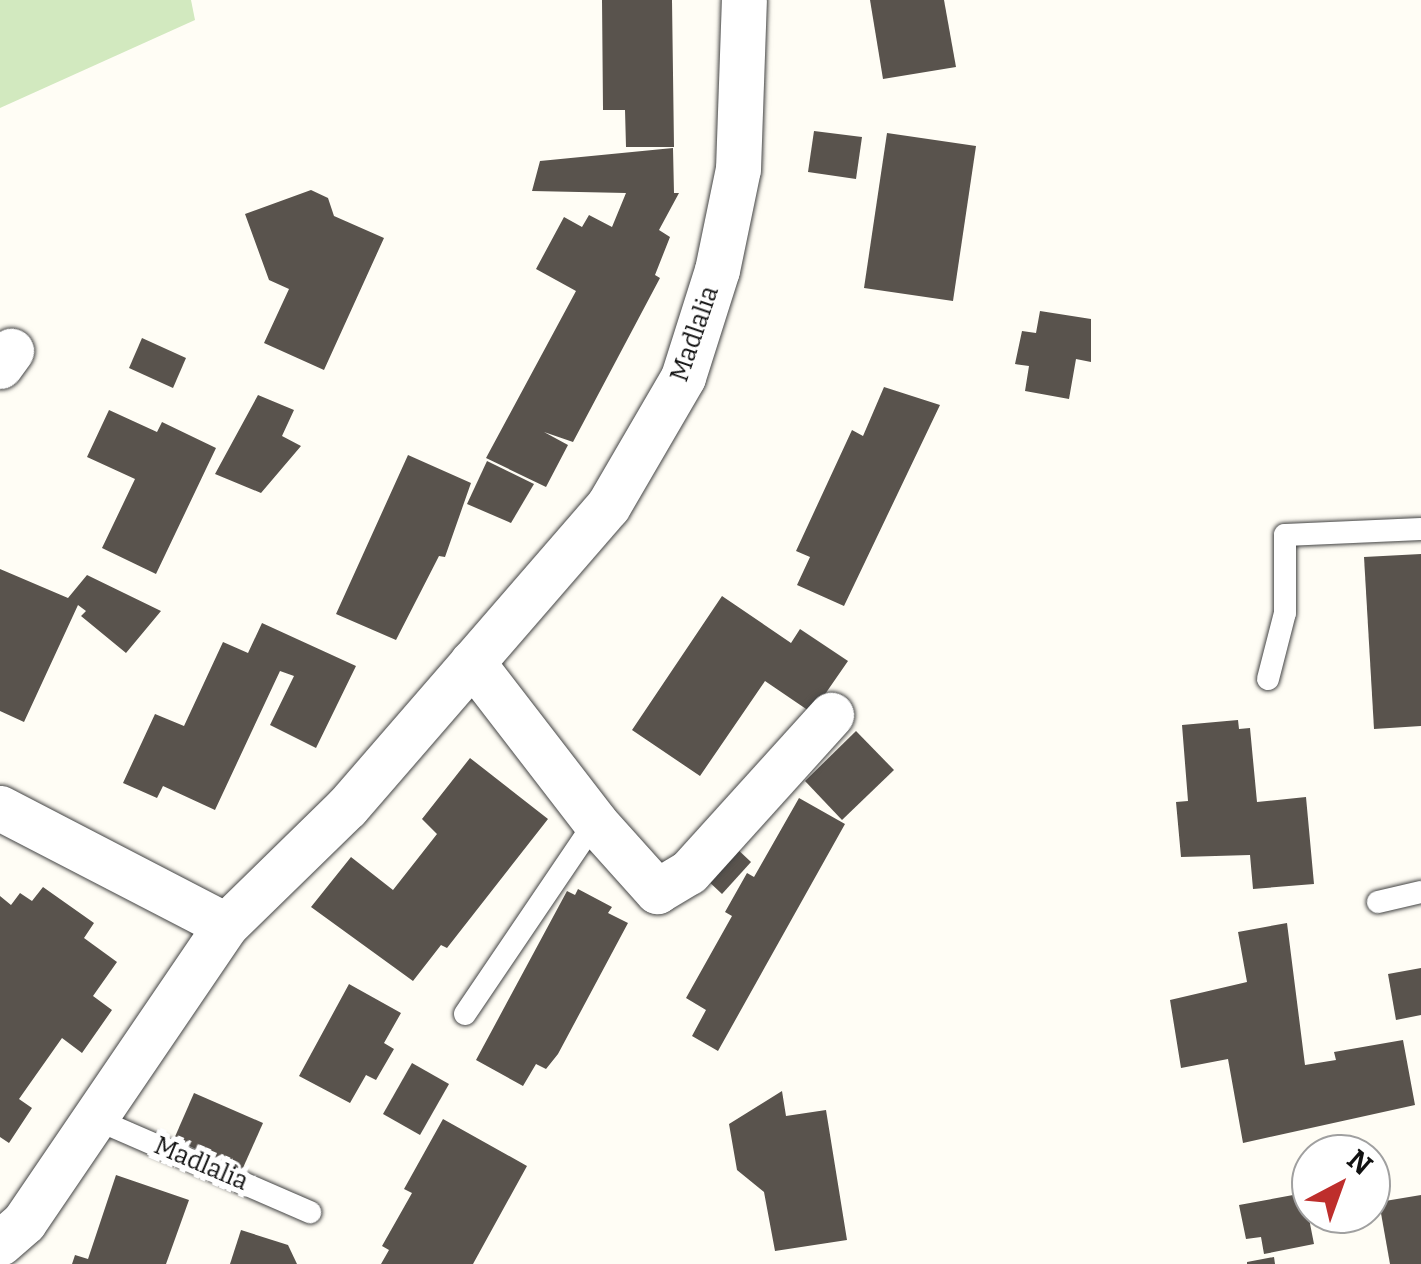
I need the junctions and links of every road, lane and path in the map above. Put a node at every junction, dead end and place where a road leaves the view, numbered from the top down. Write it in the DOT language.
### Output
graph roads {
  1 [pos="744,0"];
  2 [pos="1421,529"];
  3 [pos="472,662"];
  4 [pos="1268,679"];
  5 [pos="832,715"];
  6 [pos="0,808"];
  7 [pos="595,822"];
  8 [pos="1421,892"];
  9 [pos="1378,902"];
  10 [pos="226,925"];
  11 [pos="464,1014"];
  12 [pos="91,1117"];
  13 [pos="310,1212"];
  14 [pos="0,1244"];
  1 -- 3 [label="street, Madlalia"];
  2 -- 4 [label="lane"];
  3 -- 7 [label="street"];
  3 -- 10 [label="street, Madlalia"];
  5 -- 7 [label="street"];
  6 -- 10 [label="street"];
  7 -- 11 [label="lane"];
  8 -- 9 [label="lane"];
  10 -- 12 [label="street, Madlalia"];
  12 -- 13 [label="lane, Madlalia"];
  12 -- 14 [label="street, Madlalia"];
}
